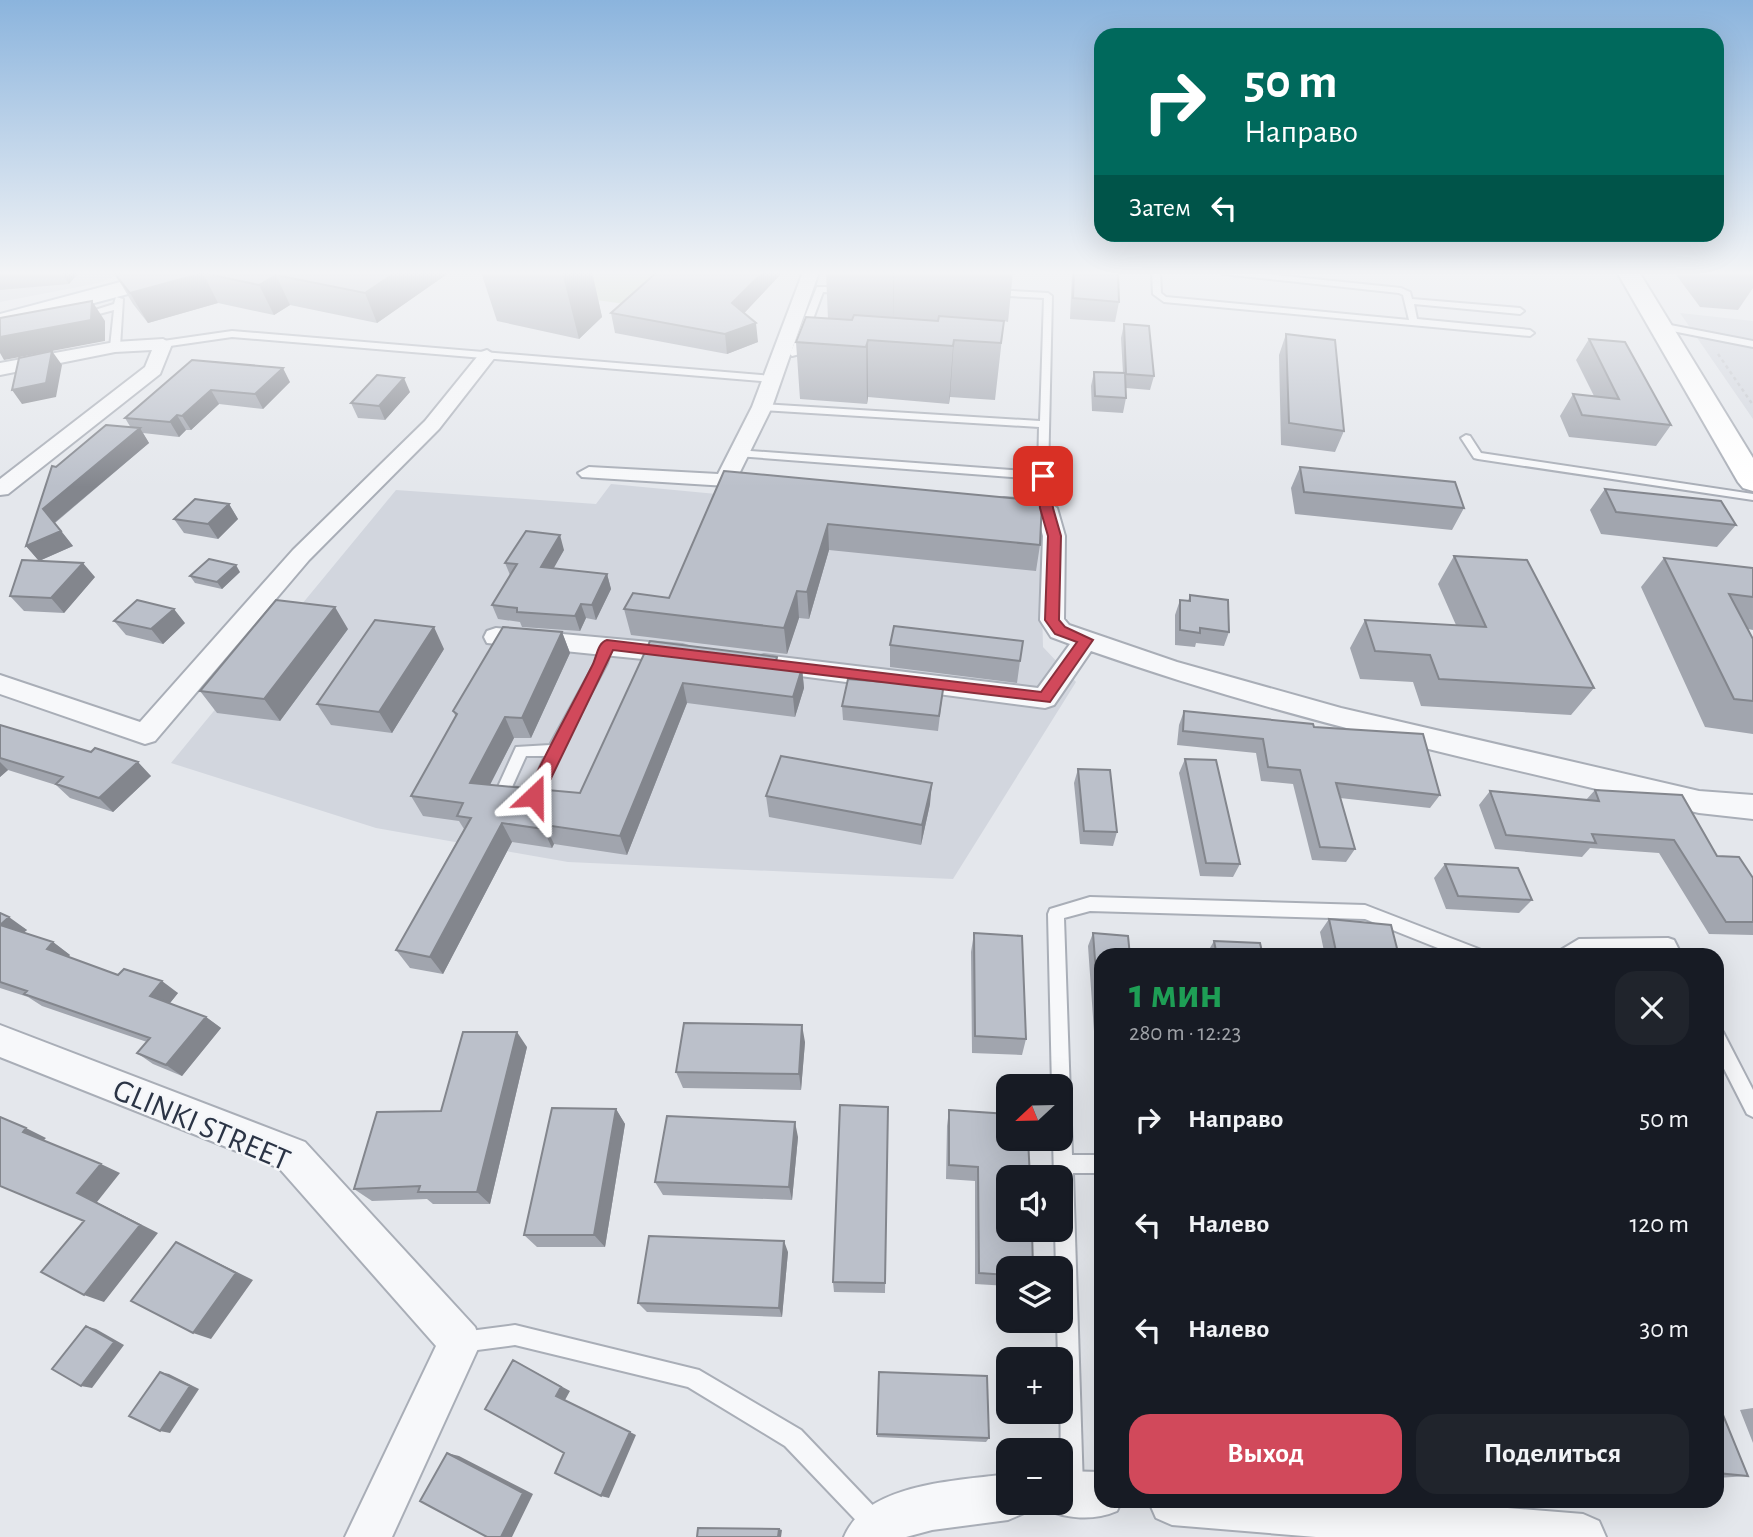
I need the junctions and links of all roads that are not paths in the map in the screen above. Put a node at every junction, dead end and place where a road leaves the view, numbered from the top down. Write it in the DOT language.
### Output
graph roads {
  1 [pos="115,344"];
  2 [pos="163,344"];
  3 [pos="345,344"];
  4 [pos="785,344"];
  5 [pos="799,344"];
  6 [pos="1047,344"];
  7 [pos="1671,344"];
  8 [pos="115,347"];
  9 [pos="795,354"];
  10 [pos="487,356"];
  11 [pos="0,369"];
  12 [pos="772,380"];
  13 [pos="762,407"];
  14 [pos="1044,424"];
  15 [pos="1466,438"];
  16 [pos="737,453"];
  17 [pos="589,473"];
  18 [pos="1043,476"];
  19 [pos="725,481"];
  20 [pos="1753,482"];
  21 [pos="778,485"];
  22 [pos="0,489"];
  23 [pos="1753,497"];
  24 [pos="979,503"];
  25 [pos="1046,508"];
  26 [pos="496,637"];
  27 [pos="1086,640"];
  28 [pos="607,645"];
  29 [pos="701,656"];
  30 [pos="741,661"];
  31 [pos="0,684"];
  32 [pos="554,750"];
  33 [pos="1753,807"];
  34 [pos="1457,948"];
  35 [pos="1576,948"];
  36 [pos="1670,948"];
  37 [pos="0,1041"];
  38 [pos="1724,1052"];
  39 [pos="1753,1108"];
  40 [pos="1065,1164"];
  41 [pos="1094,1164"];
  42 [pos="460,1342"];
  43 [pos="1078,1494"];
  44 [pos="996,1499"];
  45 [pos="1213,1508"];
  46 [pos="1344,1527"];
  47 [pos="872,1531"];
  48 [pos="368,1537"];
  49 [pos="1584,1537"];
  1 -- 8 [label="lane"];
  2 -- 8 [label="street"];
  2 -- 22 [label="street"];
  3 -- 10 [label="lane"];
  4 -- 12 [label="street"];
  5 -- 9 [label="lane"];
  6 -- 14 [label="lane"];
  7 -- 20 [label="main road"];
  8 -- 11 [label="street"];
  10 -- 12 [label="lane"];
  10 -- 31 [label="street"];
  12 -- 13 [label="street"];
  13 -- 14 [label="lane"];
  13 -- 16 [label="street"];
  14 -- 18 [label="lane"];
  15 -- 23 [label="lane"];
  16 -- 18 [label="lane"];
  16 -- 19 [label="street"];
  17 -- 19 [label="street"];
  18 -- 25 [label="lane"];
  19 -- 21 [label="street"];
  24 -- 25 [label="street"];
  25 -- 27 [label="street"];
  26 -- 28 [label="street"];
  27 -- 30 [label="street"];
  27 -- 33 [label="street"];
  28 -- 29 [label="street"];
  28 -- 32 [label="lane"];
  34 -- 40 [label="lane"];
  35 -- 36 [label="lane"];
  37 -- 42 [label="street, GLINKI STREET"];
  38 -- 39 [label="lane"];
  40 -- 41 [label="lane"];
  40 -- 43 [label="lane"];
  42 -- 47 [label="lane"];
  42 -- 48 [label="street"];
  44 -- 47 [label="street"];
  45 -- 46 [label="street"];
  46 -- 49 [label="street"];
}
